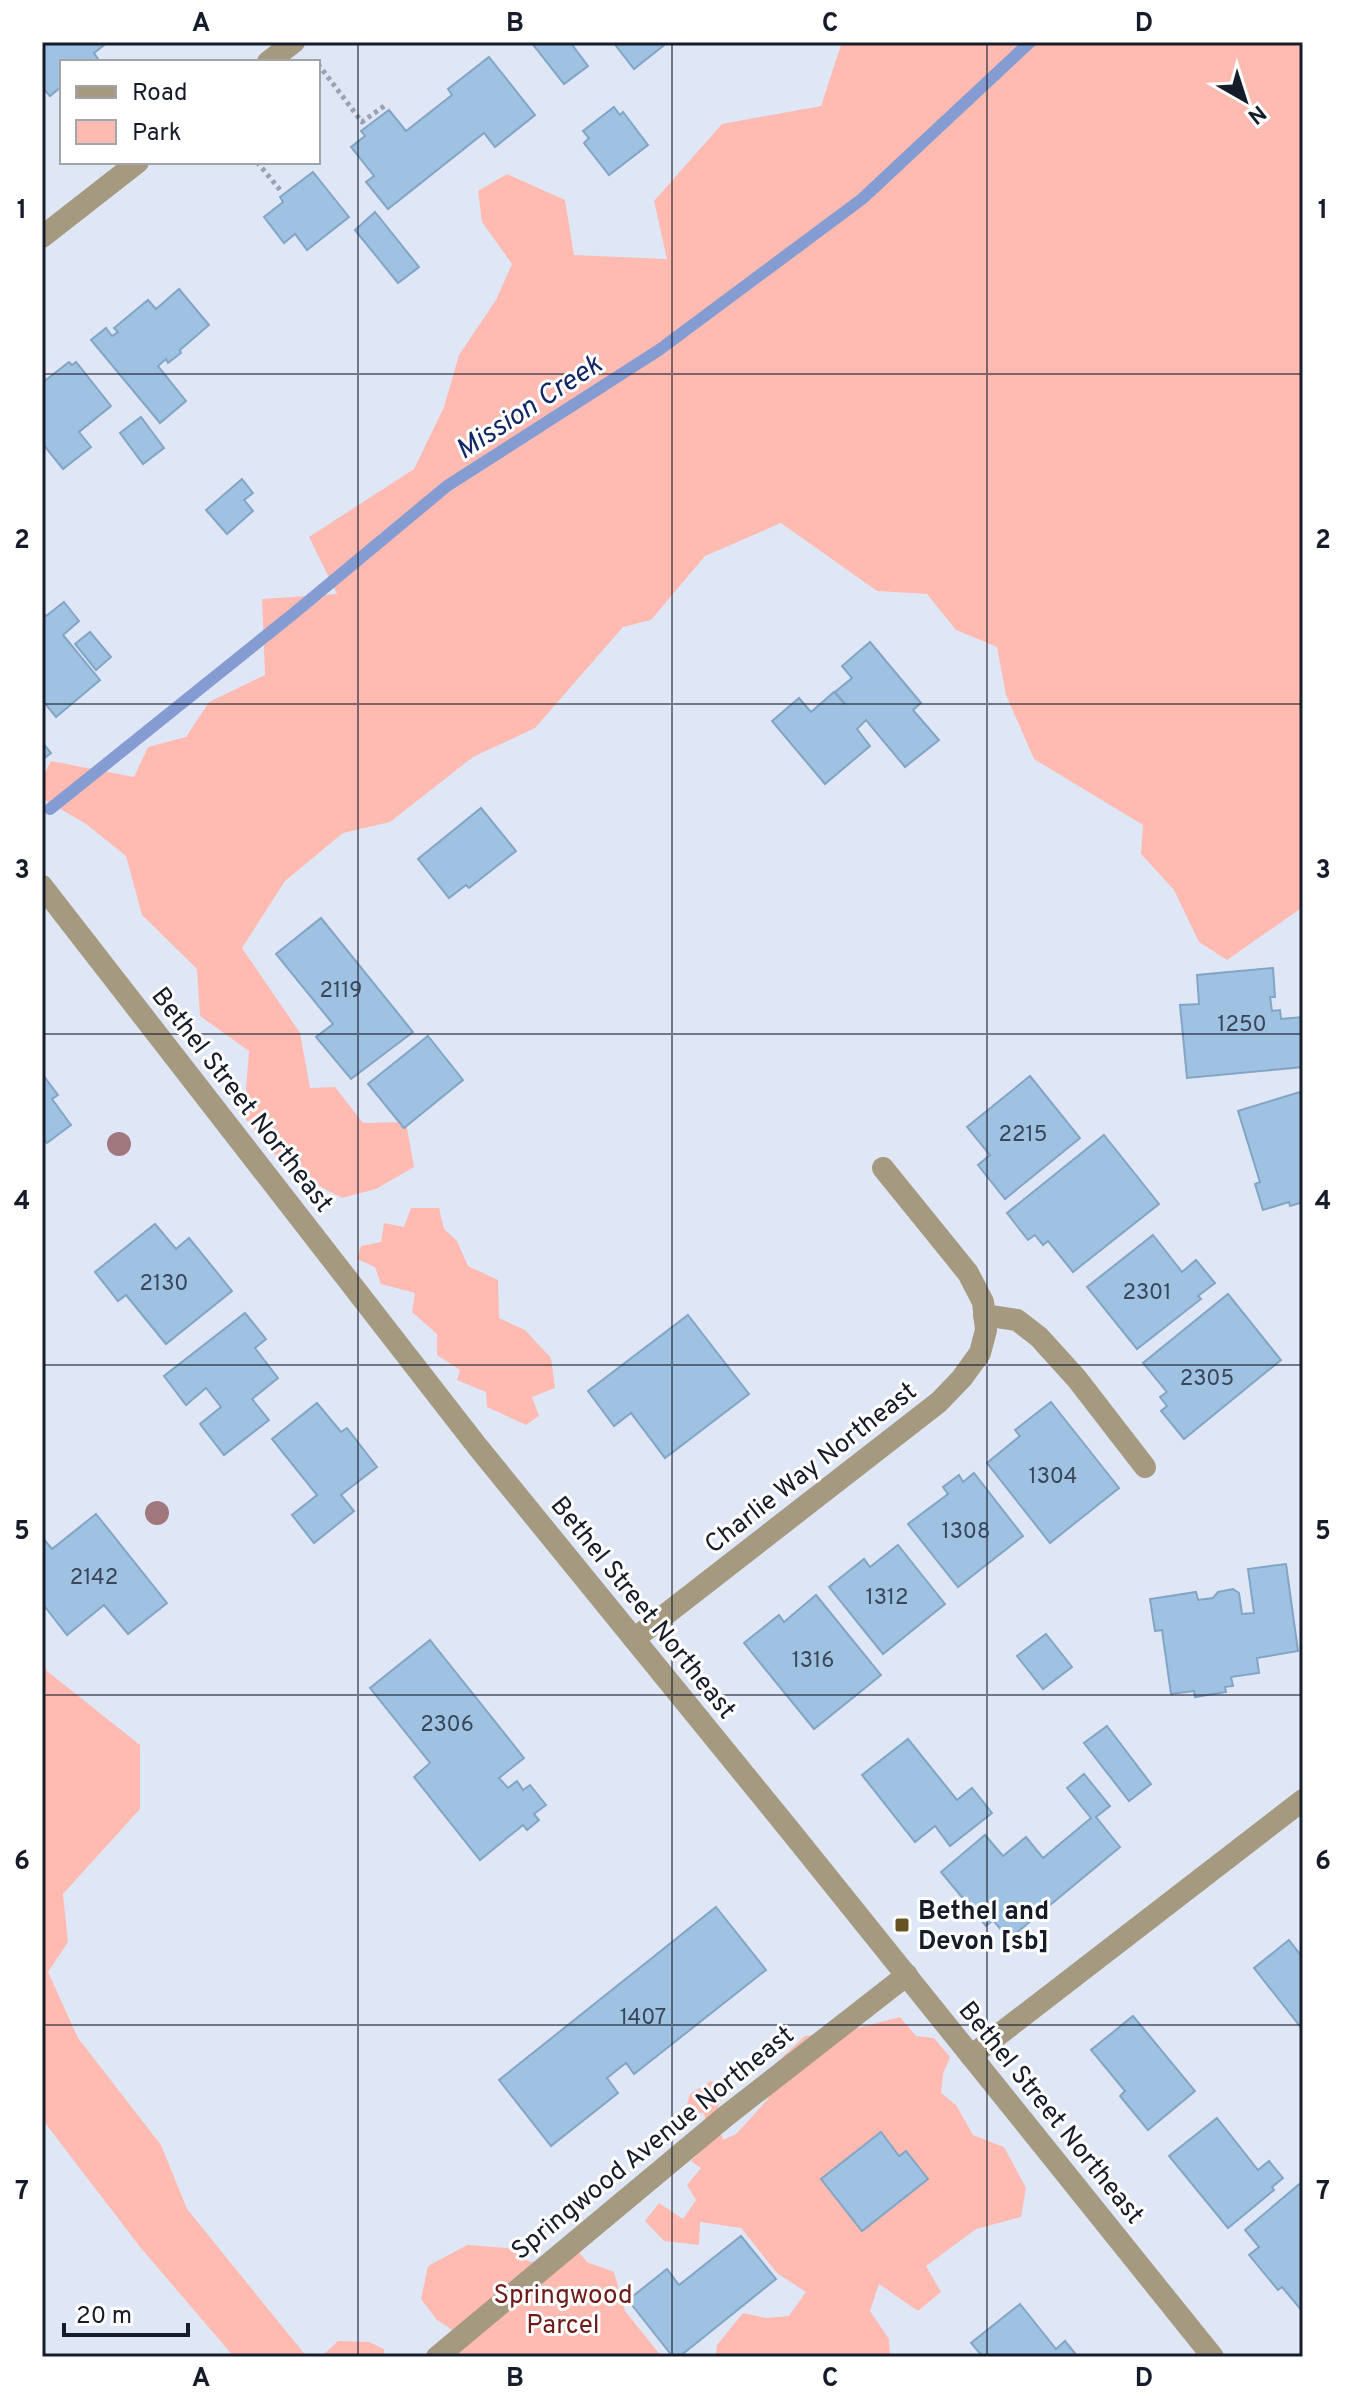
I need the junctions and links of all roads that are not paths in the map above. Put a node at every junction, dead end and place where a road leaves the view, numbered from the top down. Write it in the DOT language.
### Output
graph roads {
  1 [pos="294,42"];
  2 [pos="271,60"];
  3 [pos="135,164"];
  4 [pos="42,237"];
  5 [pos="42,886"];
  6 [pos="883,1168"];
  7 [pos="984,1315"];
  8 [pos="1145,1467"];
  9 [pos="634,1639"];
  10 [pos="1303,1800"];
  11 [pos="907,1975"];
  12 [pos="971,2056"];
  13 [pos="437,2357"];
  14 [pos="1213,2357"];
  1 -- 2 [label="street"];
  3 -- 4 [label="street"];
  5 -- 9 [label="street, Bethel Street Northeast"];
  6 -- 7 [label="street"];
  7 -- 8 [label="street"];
  7 -- 9 [label="street, Charlie Way Northeast"];
  9 -- 11 [label="street, Bethel Street Northeast"];
  10 -- 12 [label="street"];
  11 -- 12 [label="street, Bethel Street Northeast"];
  11 -- 13 [label="street, Springwood Avenue Northeast"];
  12 -- 14 [label="street, Bethel Street Northeast"];
}
